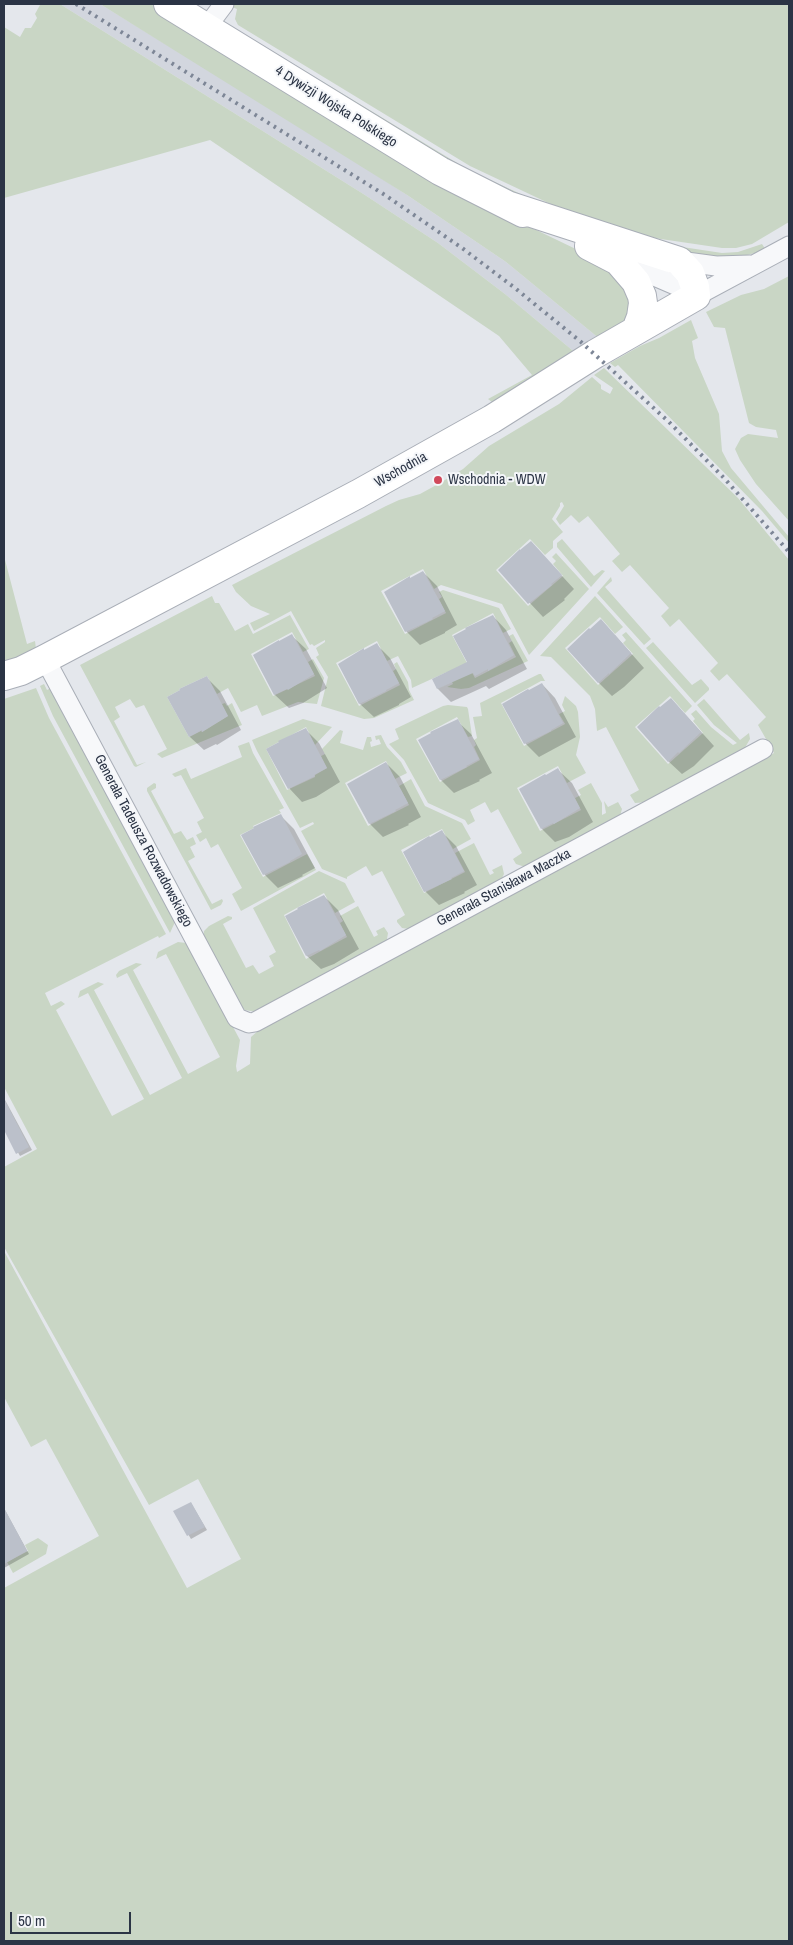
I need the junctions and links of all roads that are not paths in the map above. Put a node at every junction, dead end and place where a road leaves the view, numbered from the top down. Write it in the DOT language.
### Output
graph roads {
  1 [pos="168,4"];
  2 [pos="224,4"];
  3 [pos="206,28"];
  4 [pos="507,205"];
  5 [pos="789,246"];
  6 [pos="618,261"];
  7 [pos="679,261"];
  8 [pos="754,265"];
  9 [pos="696,296"];
  10 [pos="636,330"];
  11 [pos="45,659"];
  12 [pos="4,676"];
  13 [pos="764,749"];
  14 [pos="243,1022"];
  1 -- 3 [label="street, 4 Dywizji Wojska Polskiego"];
  2 -- 3 [label="street"];
  3 -- 4 [label="street, 4 Dywizji Wojska Polskiego"];
  4 -- 6 [label="street, 4 Dywizji Wojska Polskiego"];
  4 -- 7 [label="street, 4 Dywizji Wojska Polskiego"];
  5 -- 8 [label="street, Wschodnia"];
  6 -- 9 [label="street, 4 Dywizji Wojska Polskiego"];
  6 -- 10 [label="street, 4 Dywizji Wojska Polskiego"];
  7 -- 8 [label="street, 4 Dywizji Wojska Polskiego"];
  7 -- 9 [label="street"];
  8 -- 9 [label="street, Wschodnia"];
  9 -- 10 [label="street, Wschodnia"];
  10 -- 11 [label="street, Wschodnia"];
  11 -- 12 [label="street, Wschodnia"];
  11 -- 14 [label="street, Generała Tadeusza Rozwadowskiego"];
  13 -- 14 [label="street, Generała Stanisława Maczka"];
}
